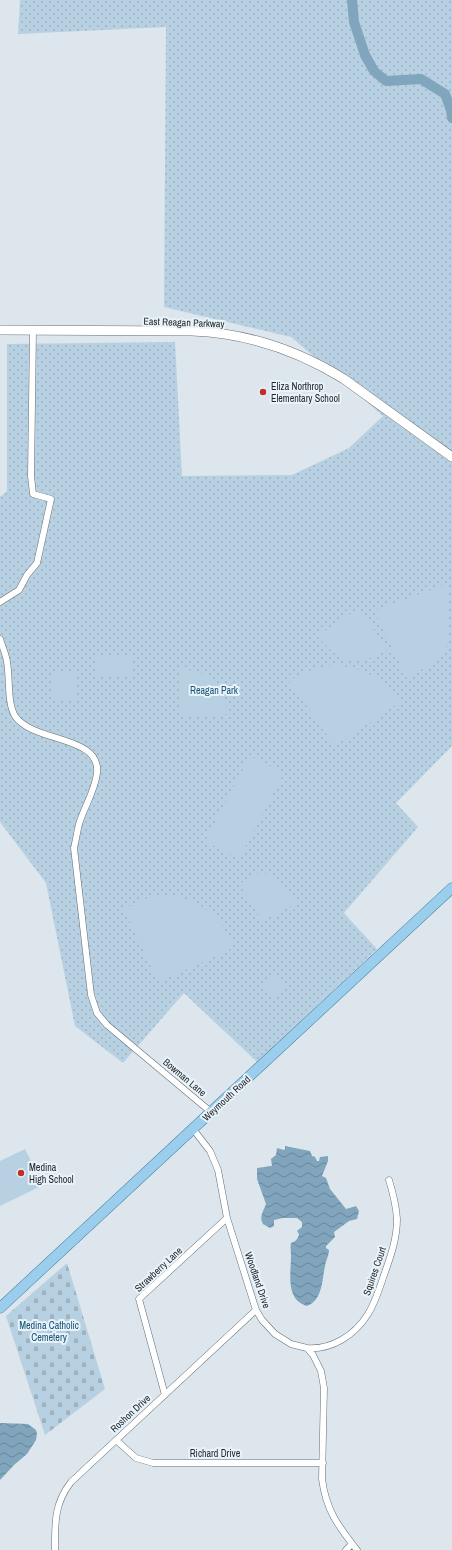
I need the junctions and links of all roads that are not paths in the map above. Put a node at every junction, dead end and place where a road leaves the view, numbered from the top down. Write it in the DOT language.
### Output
graph roads {
  1 [pos="0,330"];
  2 [pos="33,330"];
  3 [pos="452,457"];
  4 [pos="0,602"];
  5 [pos="0,639"];
  6 [pos="452,888"];
  7 [pos="211,1112"];
  8 [pos="193,1129"];
  9 [pos="389,1180"];
  10 [pos="227,1218"];
  11 [pos="0,1308"];
  12 [pos="256,1310"];
  13 [pos="325,1347"];
  14 [pos="307,1348"];
  15 [pos="318,1363"];
  16 [pos="165,1394"];
  17 [pos="116,1440"];
  18 [pos="323,1463"];
  19 [pos="352,1544"];
  20 [pos="55,1550"];
  21 [pos="346,1550"];
  22 [pos="357,1550"];
  1 -- 2 [label="street, East Reagan Parkway"];
  2 -- 3 [label="street, East Reagan Parkway"];
  2 -- 4 [label="street"];
  5 -- 7 [label="street, Bowman Lane"];
  6 -- 7 [label="main road, Weymouth Road"];
  7 -- 8 [label="main road, Weymouth Road"];
  8 -- 10 [label="street, Woodland Drive"];
  8 -- 11 [label="main road, Weymouth Road"];
  9 -- 13 [label="street, Squires Court"];
  10 -- 12 [label="street, Woodland Drive"];
  10 -- 16 [label="street, Strawberry Lane"];
  12 -- 14 [label="street, Woodland Drive"];
  12 -- 16 [label="street, Roshon Drive"];
  13 -- 14 [label="street, Squires Court"];
  13 -- 15 [label="street"];
  14 -- 15 [label="street"];
  15 -- 18 [label="street"];
  16 -- 17 [label="street, Roshon Drive"];
  17 -- 18 [label="street, Richard Drive"];
  17 -- 20 [label="street, Roshon Drive"];
  18 -- 19 [label="street"];
  19 -- 21 [label="street"];
  19 -- 22 [label="street"];
}
